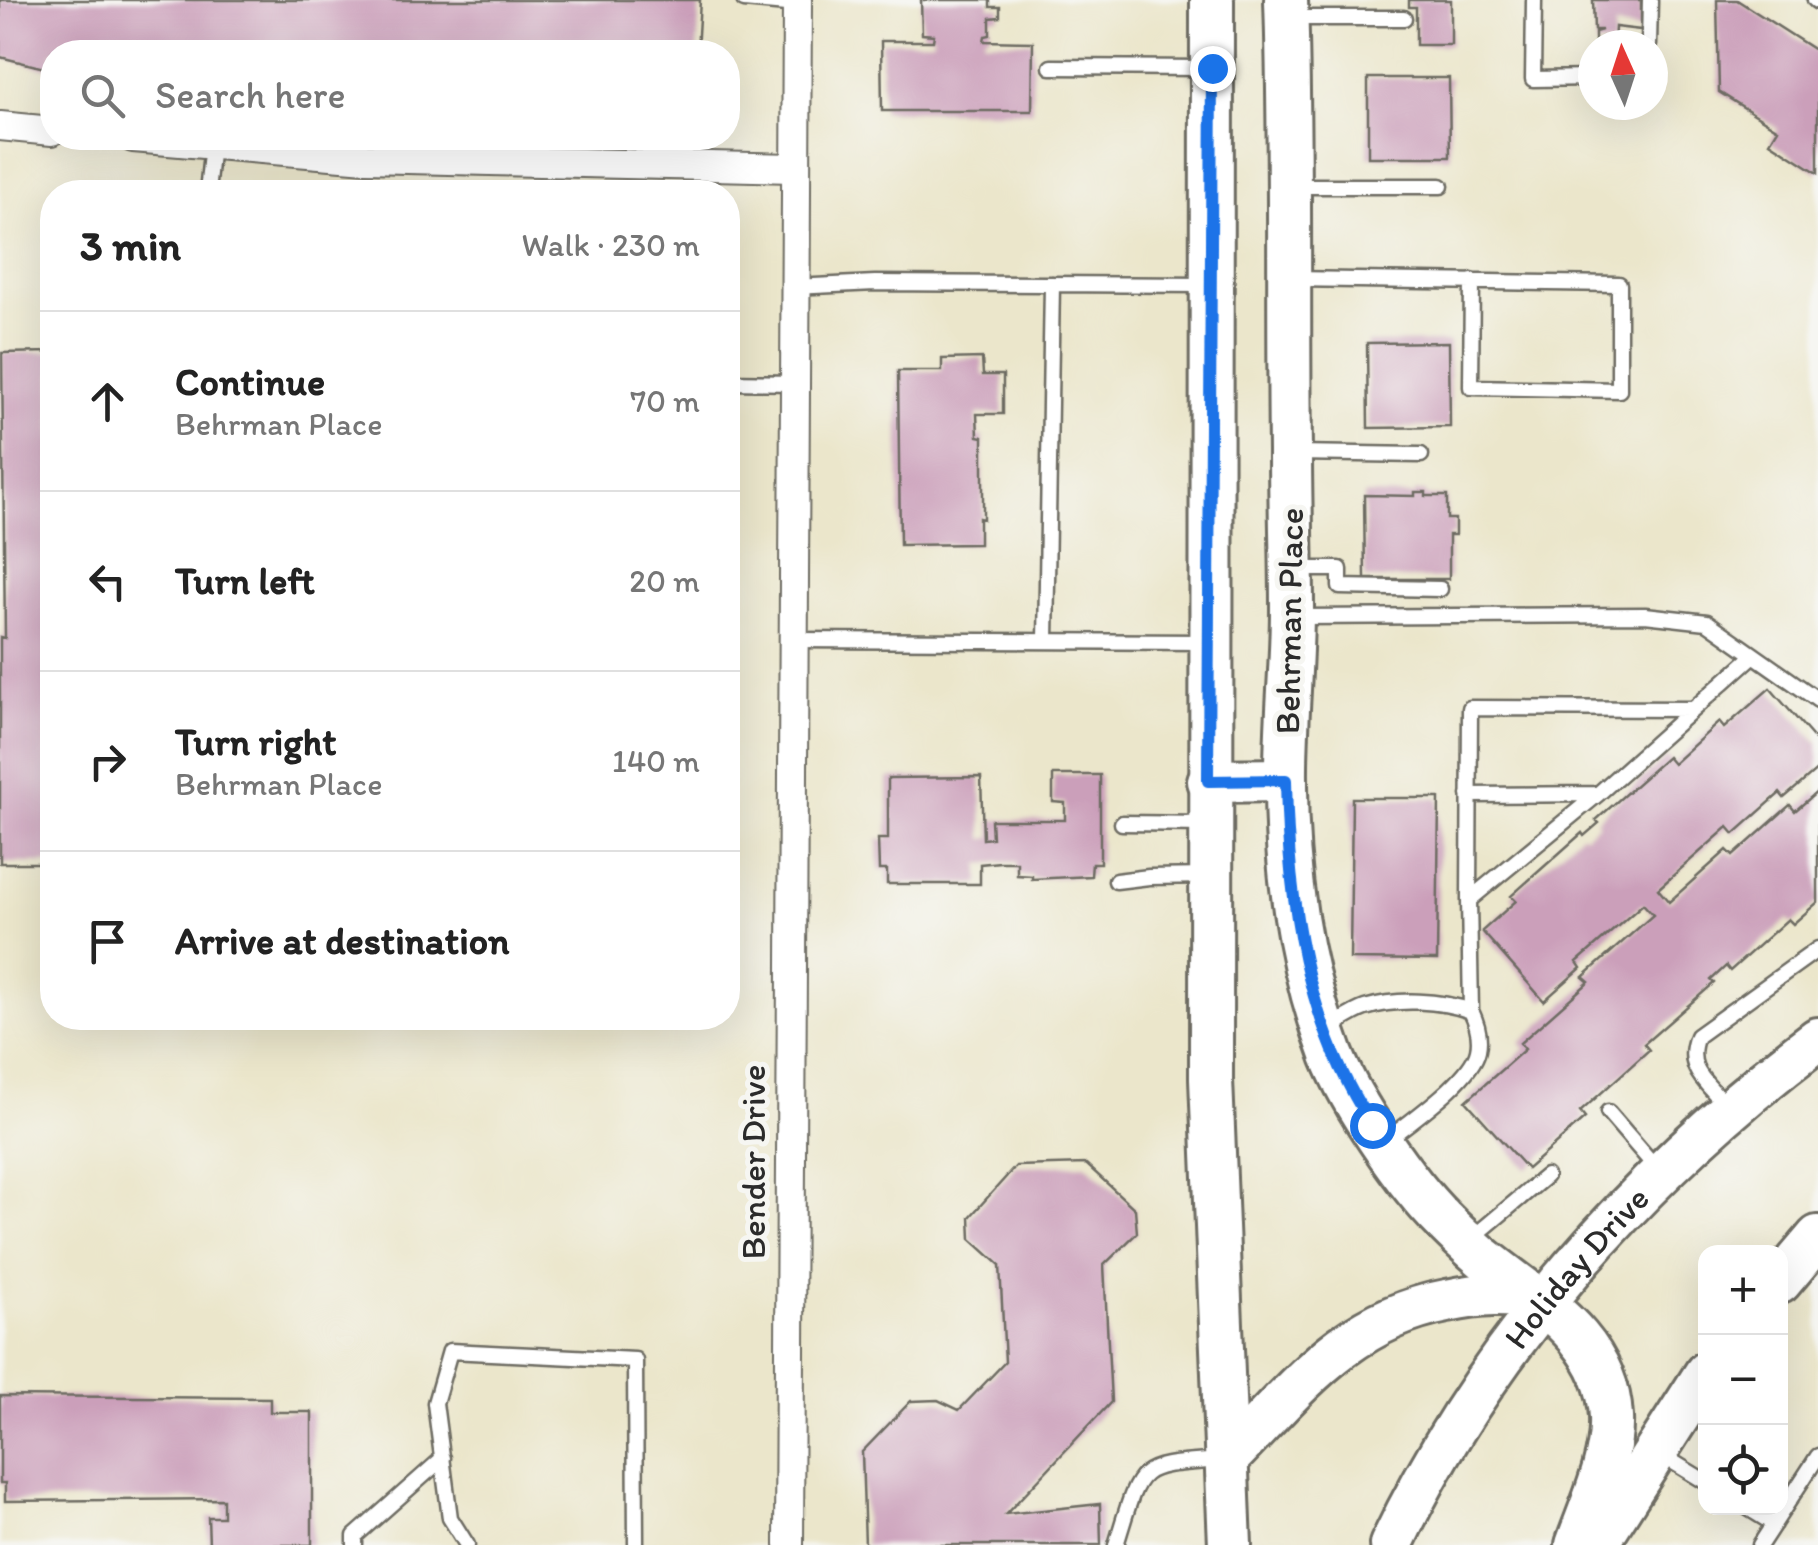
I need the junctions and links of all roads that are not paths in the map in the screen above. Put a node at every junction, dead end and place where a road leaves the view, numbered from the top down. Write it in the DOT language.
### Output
graph roads {
  1 [pos="744,0"];
  2 [pos="1212,0"];
  3 [pos="1534,0"];
  4 [pos="1650,0"];
  5 [pos="797,2"];
  6 [pos="1286,9"];
  7 [pos="1404,18"];
  8 [pos="1649,30"];
  9 [pos="1050,66"];
  10 [pos="1212,68"];
  11 [pos="1578,78"];
  12 [pos="0,126"];
  13 [pos="40,130"];
  14 [pos="211,150"];
  15 [pos="278,150"];
  16 [pos="794,168"];
  17 [pos="208,180"];
  18 [pos="1289,186"];
  19 [pos="1441,186"];
  20 [pos="1291,279"];
  21 [pos="1472,282"];
  22 [pos="1052,284"];
  23 [pos="1211,285"];
  24 [pos="794,287"];
  25 [pos="740,382"];
  26 [pos="794,384"];
  27 [pos="1290,453"];
  28 [pos="1421,455"];
  29 [pos="1292,569"];
  30 [pos="1440,589"];
  31 [pos="1292,617"];
  32 [pos="792,640"];
  33 [pos="1046,641"];
  34 [pos="1209,642"];
  35 [pos="1754,655"];
  36 [pos="1818,700"];
  37 [pos="1694,708"];
  38 [pos="1286,780"];
  39 [pos="1208,781"];
  40 [pos="1598,794"];
  41 [pos="1469,795"];
  42 [pos="1122,823"];
  43 [pos="1209,824"];
  44 [pos="1209,876"];
  45 [pos="1116,881"];
  46 [pos="1469,900"];
  47 [pos="1818,948"];
  48 [pos="1471,1011"];
  49 [pos="1324,1030"];
  50 [pos="1818,1038"];
  51 [pos="1730,1110"];
  52 [pos="1608,1112"];
  53 [pos="1384,1144"];
  54 [pos="1662,1175"];
  55 [pos="1546,1176"];
  56 [pos="1818,1236"];
  57 [pos="1467,1242"];
  58 [pos="1788,1272"];
  59 [pos="1544,1302"];
  60 [pos="1698,1385"];
  61 [pos="1655,1451"];
  62 [pos="1818,1456"];
  63 [pos="442,1458"];
  64 [pos="1226,1460"];
  65 [pos="1698,1477"];
  66 [pos="1759,1515"];
  67 [pos="1774,1524"];
  68 [pos="356,1545"];
  69 [pos="466,1545"];
  70 [pos="636,1545"];
  71 [pos="789,1545"];
  72 [pos="1116,1545"];
  73 [pos="1230,1545"];
  74 [pos="1391,1545"];
  75 [pos="1576,1545"];
  76 [pos="1595,1545"];
  77 [pos="1760,1545"];
  1 -- 5 [label="lane"];
  2 -- 10 [label="main road"];
  3 -- 11 [label="lane"];
  4 -- 8 [label="lane"];
  5 -- 16 [label="street, Bender Drive"];
  6 -- 7 [label="lane"];
  6 -- 18 [label="main road, Behrman Place"];
  9 -- 10 [label="lane"];
  10 -- 23 [label="main road"];
  12 -- 13 [label="street"];
  14 -- 17 [label="lane"];
  15 -- 16 [label="street"];
  16 -- 24 [label="street, Bender Drive"];
  18 -- 19 [label="lane"];
  18 -- 20 [label="main road, Behrman Place"];
  20 -- 21 [label="lane"];
  20 -- 27 [label="main road, Behrman Place"];
  21 -- 21 [label="lane"];
  22 -- 23 [label="lane"];
  22 -- 24 [label="lane"];
  22 -- 33 [label="lane"];
  23 -- 34 [label="main road"];
  24 -- 26 [label="street, Bender Drive"];
  25 -- 26 [label="lane"];
  26 -- 32 [label="street, Bender Drive"];
  27 -- 28 [label="lane"];
  27 -- 29 [label="main road, Behrman Place"];
  29 -- 30 [label="lane"];
  29 -- 31 [label="main road, Behrman Place"];
  31 -- 35 [label="lane"];
  31 -- 38 [label="main road, Behrman Place"];
  32 -- 33 [label="lane"];
  32 -- 71 [label="street, Bender Drive"];
  33 -- 34 [label="lane"];
  34 -- 39 [label="main road"];
  35 -- 36 [label="lane"];
  35 -- 37 [label="lane"];
  37 -- 40 [label="lane"];
  37 -- 41 [label="lane"];
  38 -- 39 [label="main road"];
  38 -- 49 [label="main road, Behrman Place"];
  39 -- 43 [label="main road"];
  40 -- 41 [label="lane"];
  40 -- 46 [label="lane"];
  41 -- 46 [label="lane"];
  42 -- 43 [label="lane"];
  43 -- 44 [label="main road"];
  44 -- 45 [label="lane"];
  44 -- 64 [label="main road"];
  46 -- 48 [label="lane"];
  47 -- 51 [label="lane"];
  48 -- 49 [label="lane"];
  48 -- 53 [label="lane"];
  49 -- 53 [label="main road, Behrman Place"];
  50 -- 51 [label="main road, Holiday Drive"];
  51 -- 54 [label="main road, Holiday Drive"];
  52 -- 54 [label="lane"];
  53 -- 57 [label="main road, Behrman Place"];
  54 -- 59 [label="main road, Holiday Drive"];
  55 -- 57 [label="lane"];
  56 -- 58 [label="main road"];
  57 -- 59 [label="main road, Behrman Place"];
  59 -- 64 [label="main road"];
  59 -- 74 [label="main road, Holiday Drive"];
  59 -- 75 [label="main road, Behrman Place"];
  60 -- 61 [label="main road"];
  61 -- 65 [label="lane"];
  61 -- 76 [label="main road"];
  62 -- 67 [label="lane"];
  63 -- 68 [label="lane"];
  63 -- 69 [label="lane"];
  63 -- 70 [label="lane"];
  64 -- 72 [label="lane"];
  64 -- 73 [label="main road"];
  66 -- 67 [label="lane"];
  67 -- 77 [label="lane"];
}
